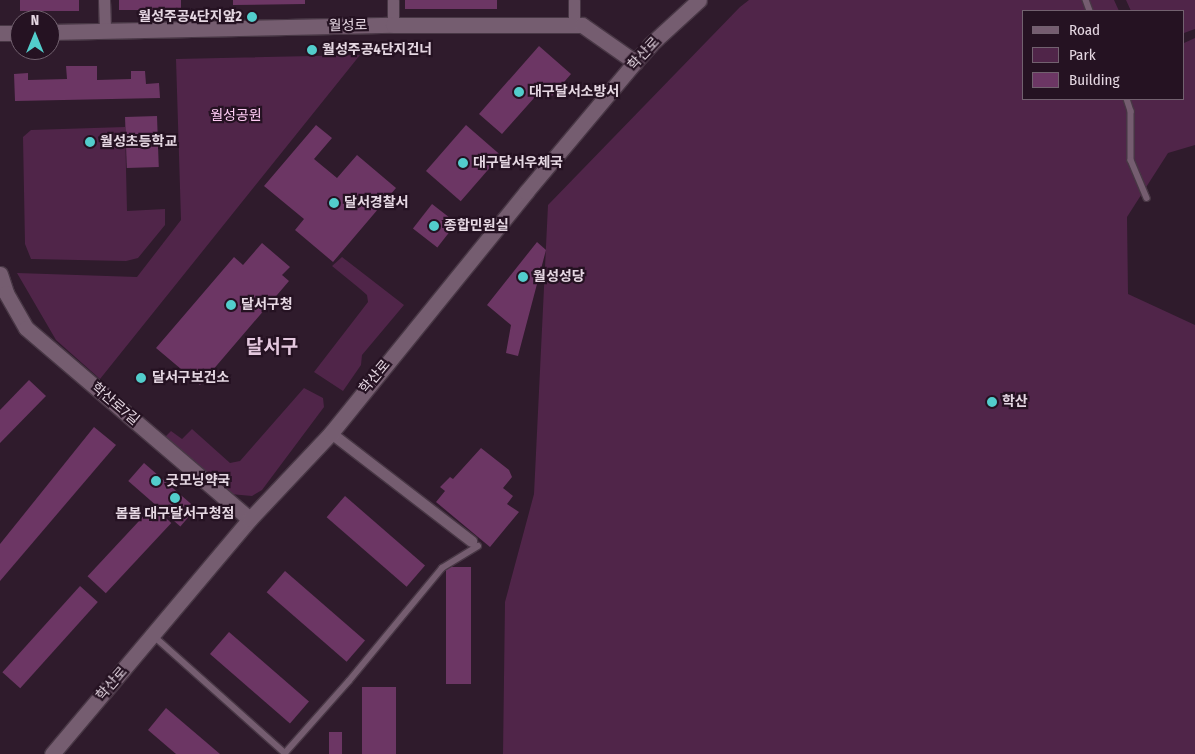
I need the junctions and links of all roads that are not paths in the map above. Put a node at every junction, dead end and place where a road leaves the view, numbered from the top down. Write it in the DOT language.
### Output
graph roads {
  1 [pos="104,0"];
  2 [pos="393,0"];
  3 [pos="574,0"];
  4 [pos="699,0"];
  5 [pos="392,25"];
  6 [pos="574,25"];
  7 [pos="60,32"];
  8 [pos="105,32"];
  9 [pos="635,62"];
  10 [pos="1128,100"];
  11 [pos="1147,198"];
  12 [pos="0,274"];
  13 [pos="331,434"];
  14 [pos="250,519"];
  15 [pos="475,544"];
  16 [pos="154,636"];
  17 [pos="52,754"];
  1 -- 8 [label="street"];
  2 -- 5 [label="street"];
  3 -- 6 [label="street"];
  4 -- 9 [label="main road, 학산로"];
  5 -- 6 [label="main road, 월성로"];
  5 -- 8 [label="main road, 월성로"];
  6 -- 9 [label="main road, 월성로"];
  7 -- 8 [label="main road, 월성로"];
  9 -- 13 [label="main road, 학산로"];
  10 -- 11 [label="lane"];
  12 -- 14 [label="main road, 학산로7길"];
  13 -- 14 [label="main road, 학산로"];
  13 -- 15 [label="street"];
  14 -- 16 [label="main road, 학산로"];
  15 -- 16 [label="lane"];
  16 -- 17 [label="main road, 학산로"];
}
